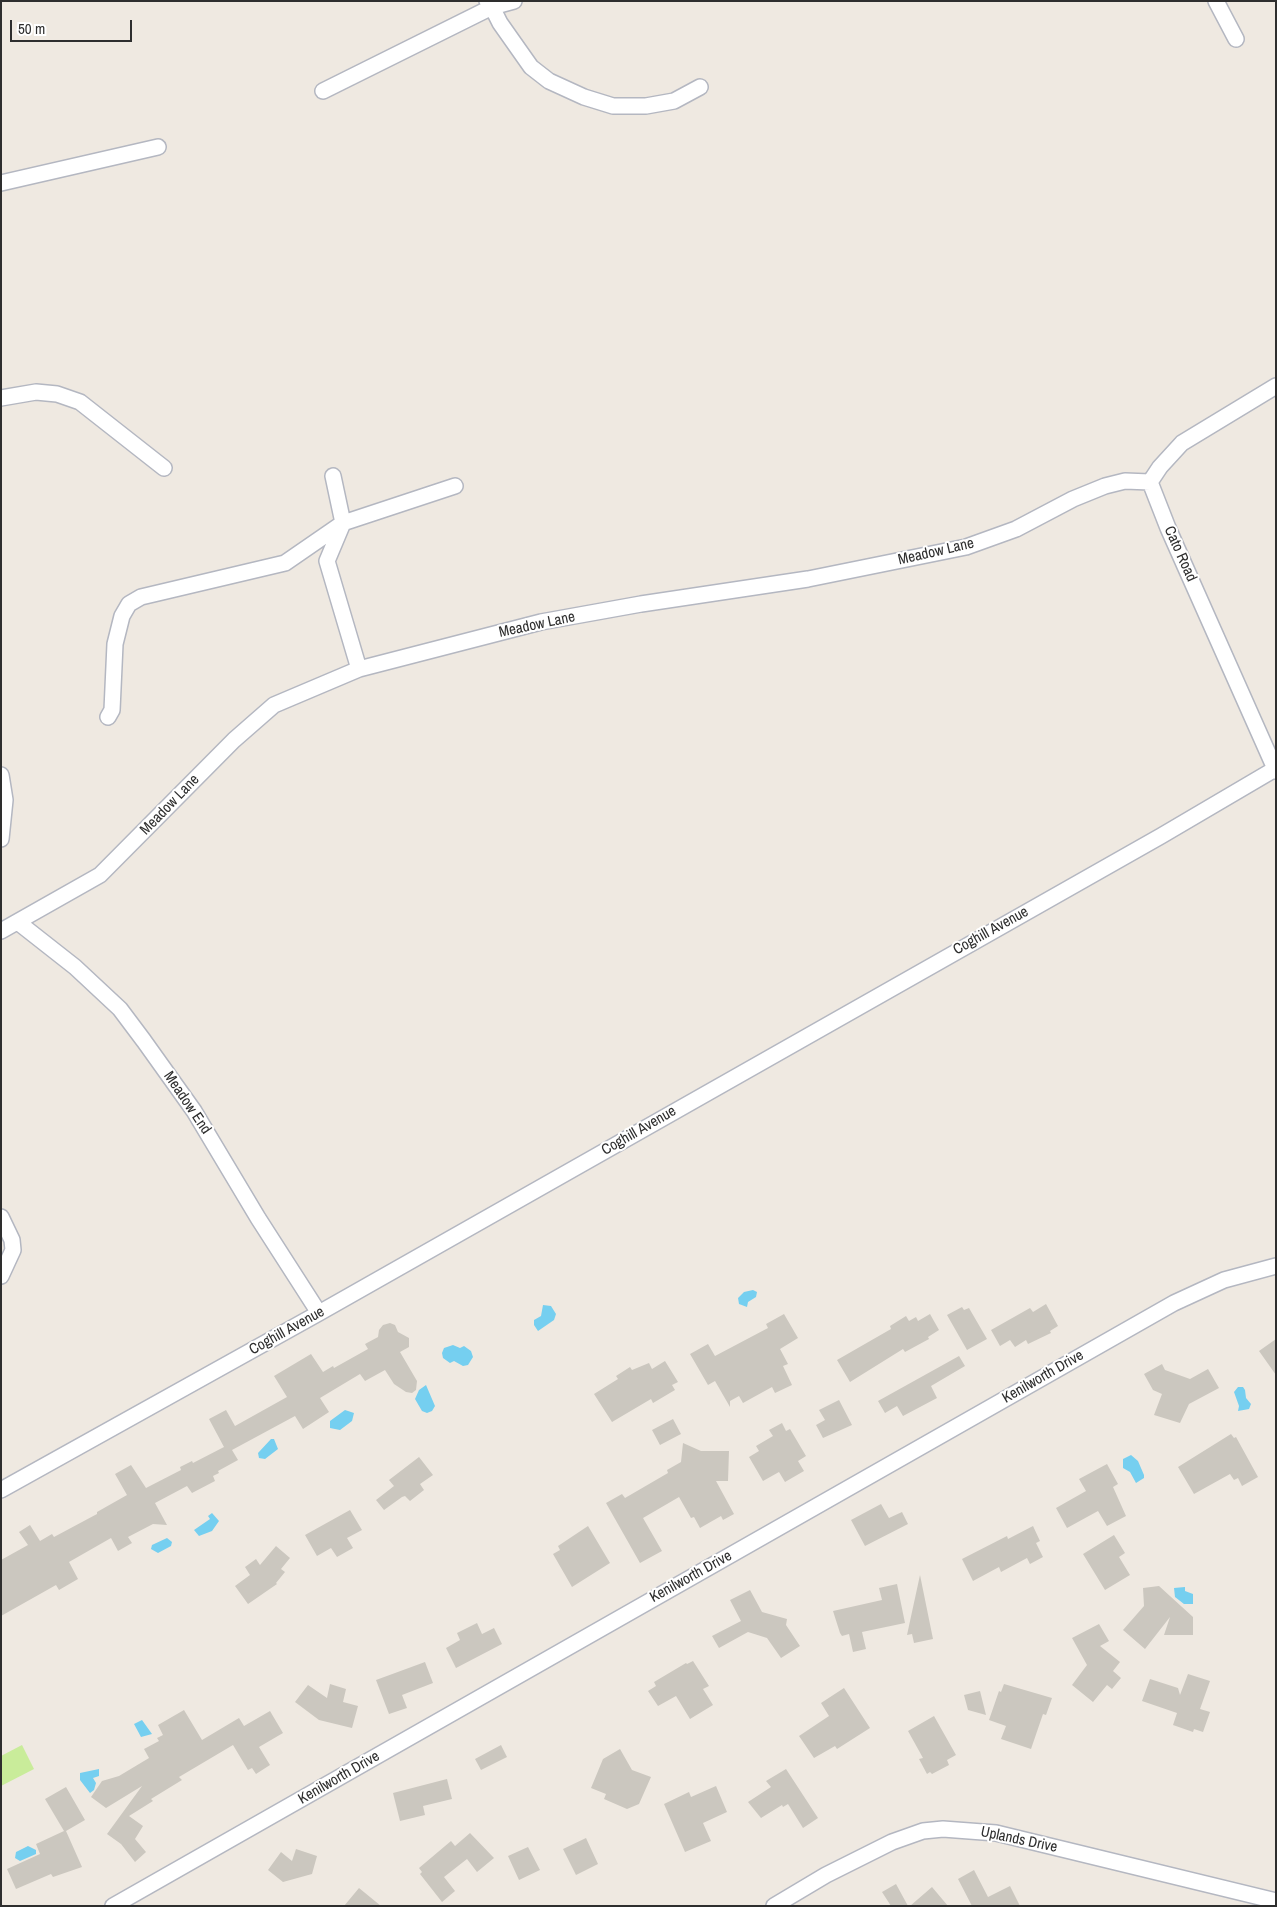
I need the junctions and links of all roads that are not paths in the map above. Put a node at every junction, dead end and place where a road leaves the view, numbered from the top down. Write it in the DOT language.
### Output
graph roads {
  1 [pos="514,1"];
  2 [pos="1216,1"];
  3 [pos="490,4"];
  4 [pos="1236,39"];
  5 [pos="700,87"];
  6 [pos="323,91"];
  7 [pos="158,147"];
  8 [pos="1,183"];
  9 [pos="1276,386"];
  10 [pos="1,398"];
  11 [pos="164,468"];
  12 [pos="333,476"];
  13 [pos="1150,482"];
  14 [pos="454,486"];
  15 [pos="343,523"];
  16 [pos="359,669"];
  17 [pos="108,717"];
  18 [pos="1275,770"];
  19 [pos="1,775"];
  20 [pos="1,840"];
  21 [pos="19,922"];
  22 [pos="1,931"];
  23 [pos="1,1217"];
  24 [pos="1276,1266"];
  25 [pos="1,1276"];
  26 [pos="319,1313"];
  27 [pos="1,1490"];
  28 [pos="1276,1900"];
  29 [pos="113,1906"];
  30 [pos="774,1906"];
  1 -- 3 [label="street"];
  2 -- 4 [label="street"];
  3 -- 5 [label="street"];
  3 -- 6 [label="street"];
  7 -- 8 [label="street"];
  9 -- 13 [label="street"];
  10 -- 11 [label="street"];
  12 -- 15 [label="street"];
  13 -- 16 [label="street, Meadow Lane"];
  13 -- 18 [label="street, Cato Road"];
  14 -- 15 [label="street"];
  15 -- 16 [label="street"];
  15 -- 17 [label="street"];
  16 -- 21 [label="street, Meadow Lane"];
  18 -- 26 [label="street, Coghill Avenue"];
  19 -- 20 [label="street"];
  21 -- 22 [label="street, Meadow Lane"];
  21 -- 26 [label="street, Meadow End"];
  23 -- 25 [label="street"];
  24 -- 29 [label="street, Kenilworth Drive"];
  26 -- 27 [label="street, Coghill Avenue"];
  28 -- 30 [label="street, Uplands Drive"];
}
